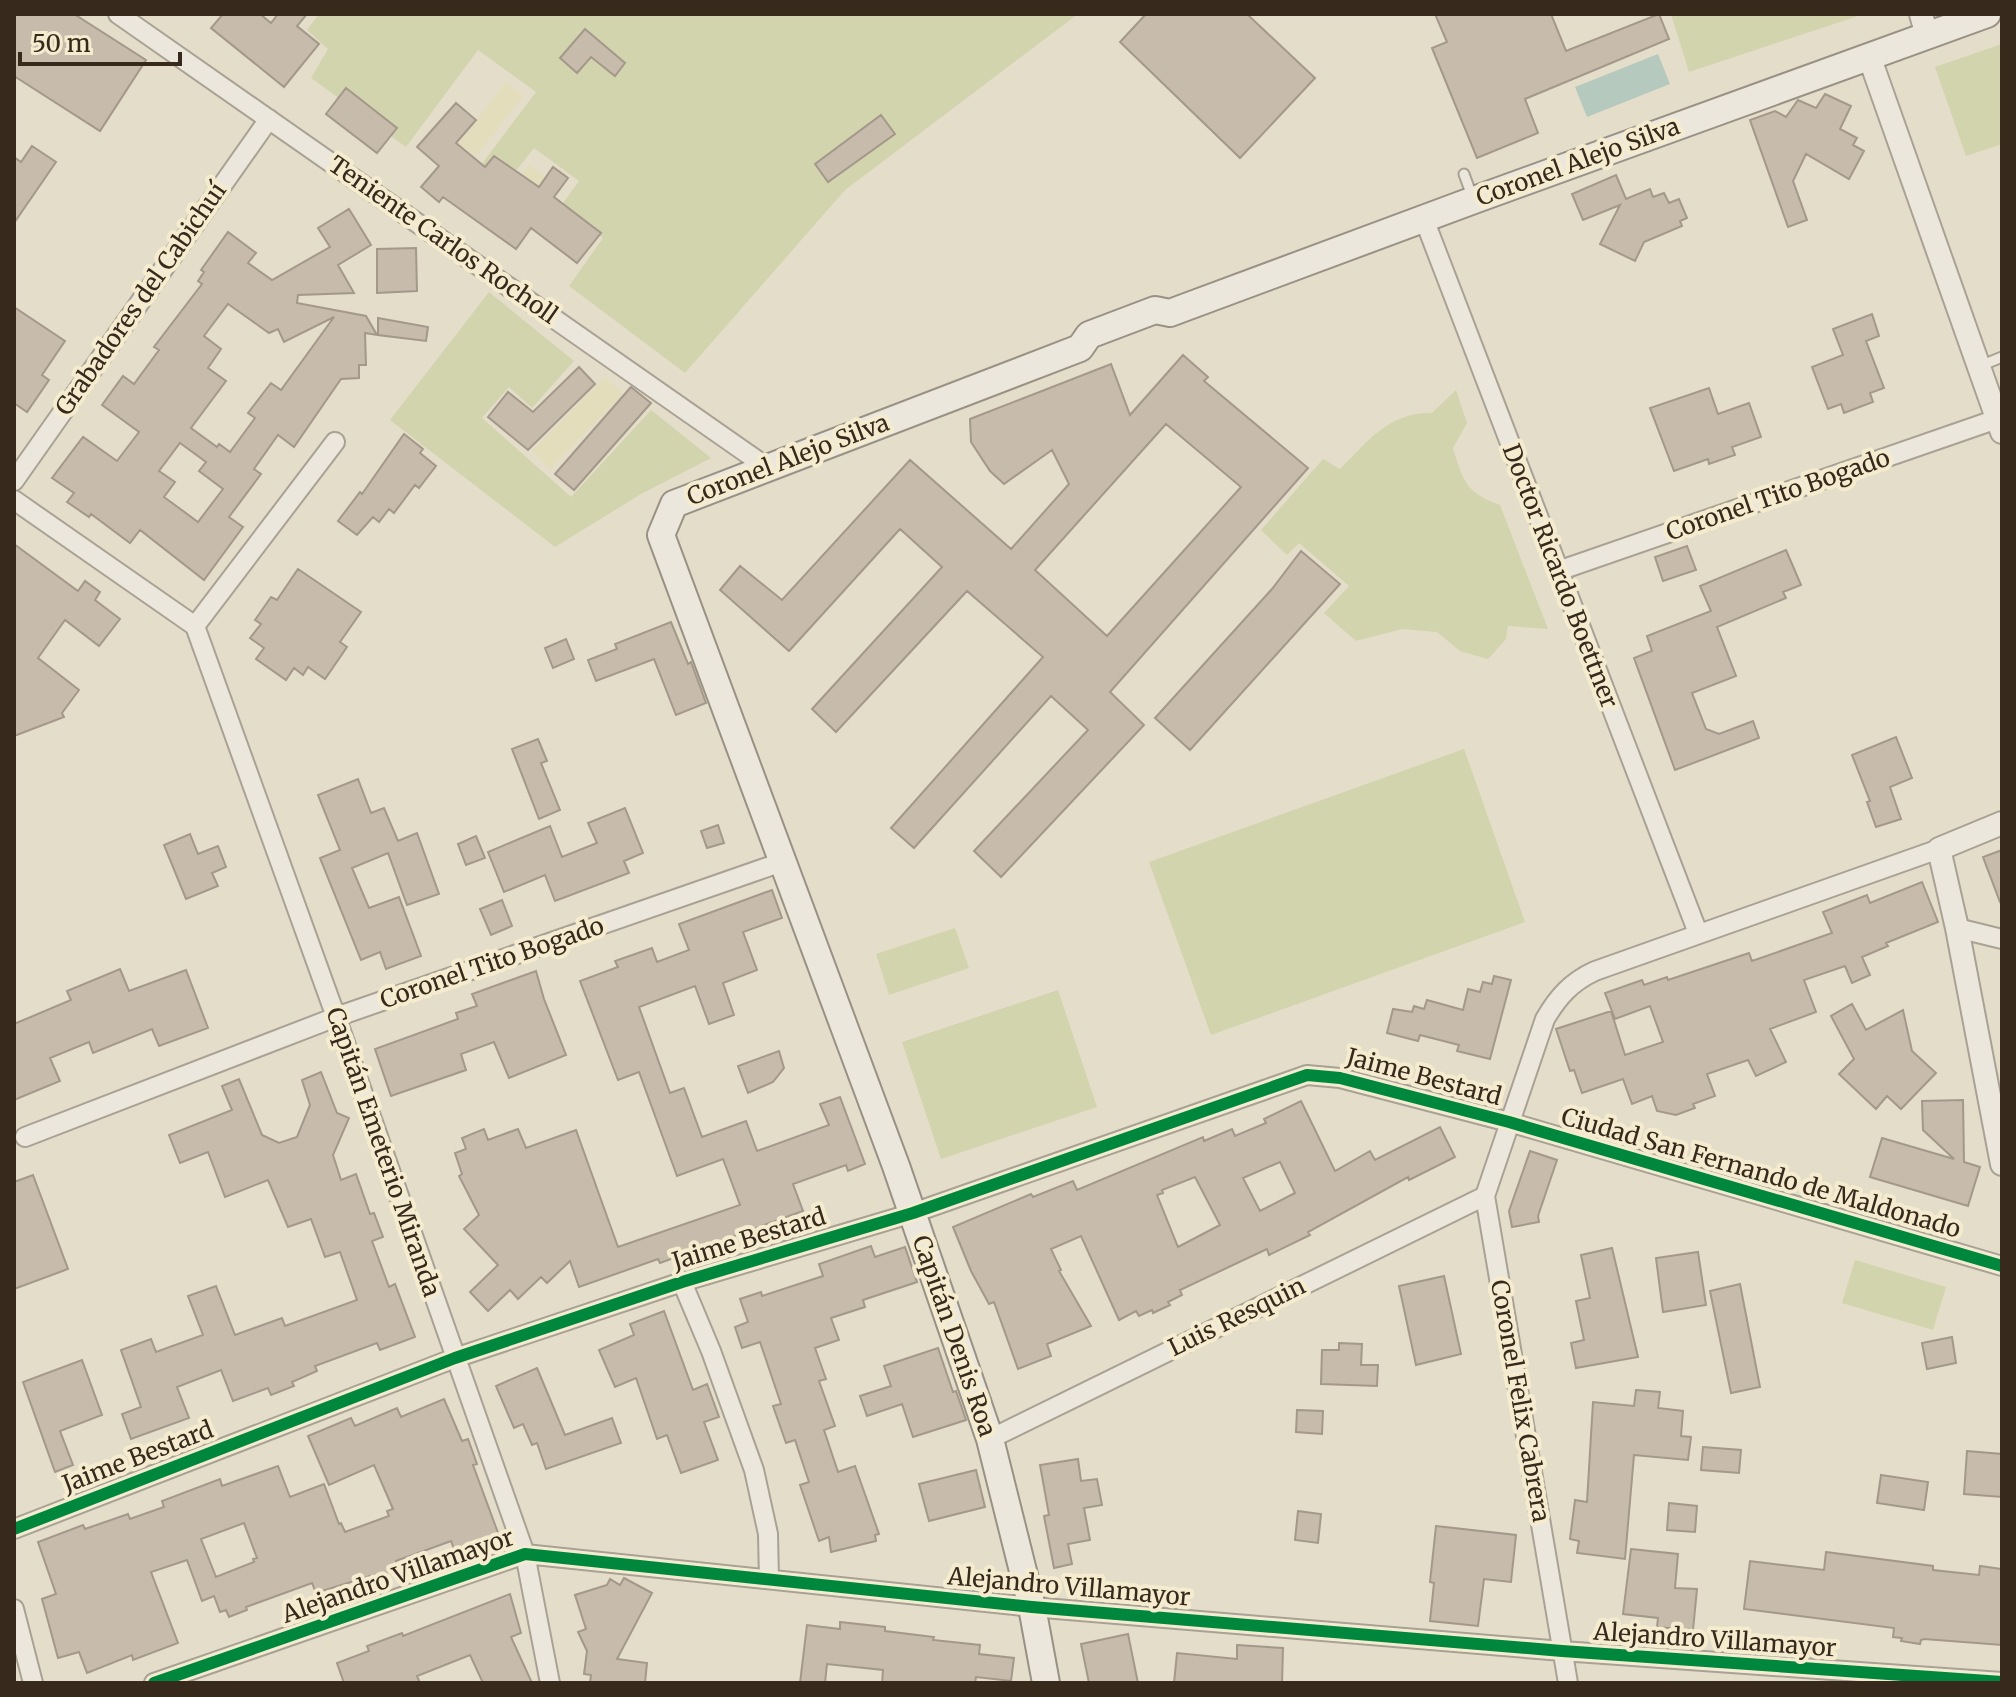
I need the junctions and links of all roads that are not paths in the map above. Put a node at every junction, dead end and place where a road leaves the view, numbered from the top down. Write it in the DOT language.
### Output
graph roads {
  1 [pos="118,14"];
  2 [pos="1987,14"];
  3 [pos="1924,25"];
  4 [pos="1869,56"];
  5 [pos="269,119"];
  6 [pos="1464,174"];
  7 [pos="1474,200"];
  8 [pos="1424,219"];
  9 [pos="2002,357"];
  10 [pos="1980,366"];
  11 [pos="2000,426"];
  12 [pos="335,442"];
  13 [pos="768,468"];
  14 [pos="14,481"];
  15 [pos="14,500"];
  16 [pos="1558,571"];
  17 [pos="195,626"];
  18 [pos="2002,823"];
  19 [pos="1939,849"];
  20 [pos="782,862"];
  21 [pos="1957,928"];
  22 [pos="1698,933"];
  23 [pos="2002,939"];
  24 [pos="336,1017"];
  25 [pos="1509,1122"];
  26 [pos="25,1137"];
  27 [pos="2002,1164"];
  28 [pos="1485,1196"];
  29 [pos="913,1213"];
  30 [pos="2002,1266"];
  31 [pos="682,1282"];
  32 [pos="455,1358"];
  33 [pos="990,1439"];
  34 [pos="14,1529"];
  35 [pos="525,1554"];
  36 [pos="769,1579"];
  37 [pos="1032,1607"];
  38 [pos="14,1609"];
  39 [pos="1562,1651"];
  40 [pos="2002,1682"];
  41 [pos="33,1683"];
  42 [pos="154,1683"];
  43 [pos="550,1683"];
  44 [pos="1046,1683"];
  45 [pos="1568,1683"];
  1 -- 5 [label="street, Teniente Carlos Rocholl"];
  2 -- 3 [label="main road, Coronel Alejo Silva"];
  3 -- 4 [label="main road, Coronel Alejo Silva"];
  4 -- 7 [label="main road, Coronel Alejo Silva"];
  4 -- 10 [label="street"];
  5 -- 13 [label="street, Teniente Carlos Rocholl"];
  5 -- 14 [label="street, Grabadores del Cabichuí"];
  6 -- 7 [label="lane"];
  7 -- 8 [label="main road, Coronel Alejo Silva"];
  8 -- 13 [label="main road, Coronel Alejo Silva"];
  8 -- 16 [label="street, Doctor Ricardo Boettner"];
  9 -- 10 [label="lane"];
  10 -- 11 [label="street"];
  11 -- 16 [label="street, Coronel Tito Bogado"];
  12 -- 17 [label="street"];
  13 -- 20 [label="main road, Coronel Alejo Silva"];
  15 -- 17 [label="street"];
  16 -- 22 [label="street, Doctor Ricardo Boettner"];
  17 -- 24 [label="street, Capitán Emeterio Miranda"];
  18 -- 19 [label="street, Jaime Bestard"];
  19 -- 21 [label="street"];
  19 -- 22 [label="street, Jaime Bestard"];
  20 -- 24 [label="street, Coronel Tito Bogado"];
  20 -- 29 [label="main road, Capitán Denis Roa"];
  21 -- 23 [label="street"];
  21 -- 27 [label="street"];
  22 -- 25 [label="street, Jaime Bestard"];
  24 -- 26 [label="street, Coronel Tito Bogado"];
  24 -- 32 [label="street, Capitán Emeterio Miranda"];
  25 -- 28 [label="street, Coronel Felix Cabrera"];
  25 -- 29 [label="street, Jaime Bestard"];
  25 -- 30 [label="street, Ciudad San Fernando de Maldonado"];
  28 -- 33 [label="street, Luis Resquin"];
  28 -- 39 [label="street, Coronel Felix Cabrera"];
  29 -- 31 [label="street, Jaime Bestard"];
  29 -- 33 [label="main road, Capitán Denis Roa"];
  31 -- 32 [label="street, Jaime Bestard"];
  31 -- 36 [label="street"];
  32 -- 34 [label="street, Jaime Bestard"];
  32 -- 35 [label="street, Capitán Emeterio Miranda"];
  33 -- 37 [label="main road, Capitán Denis Roa"];
  35 -- 36 [label="street, Alejandro Villamayor"];
  35 -- 42 [label="street, Alejandro Villamayor"];
  35 -- 43 [label="street, Capitán Emeterio Miranda"];
  36 -- 37 [label="street, Alejandro Villamayor"];
  37 -- 39 [label="street, Alejandro Villamayor"];
  37 -- 44 [label="main road, Capitán Denis Roa"];
  38 -- 41 [label="street"];
  39 -- 40 [label="street, Alejandro Villamayor"];
  39 -- 45 [label="street, Coronel Felix Cabrera"];
}
